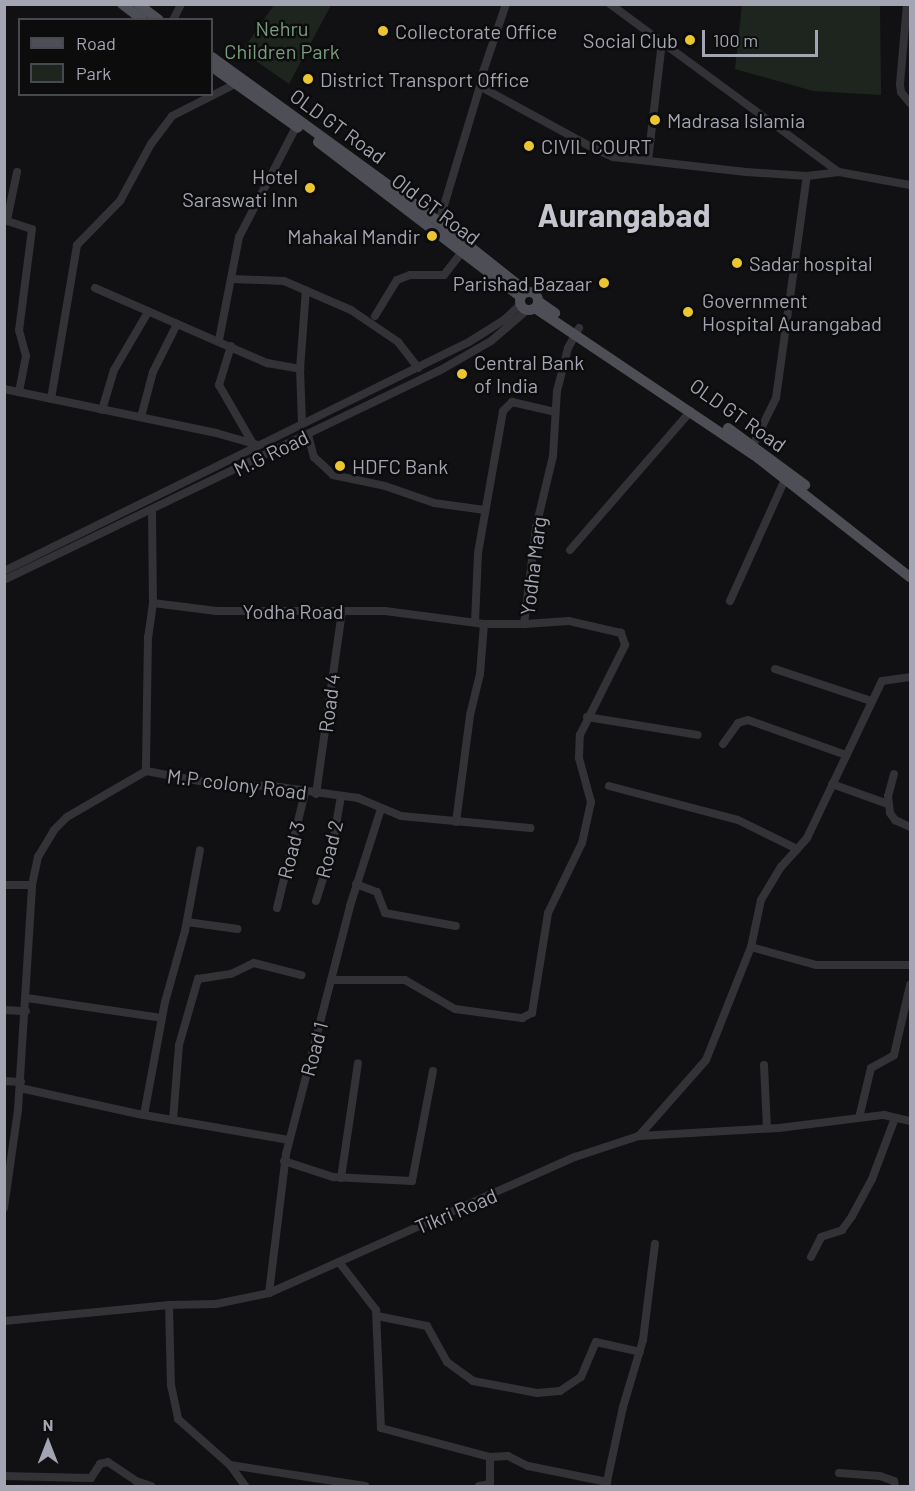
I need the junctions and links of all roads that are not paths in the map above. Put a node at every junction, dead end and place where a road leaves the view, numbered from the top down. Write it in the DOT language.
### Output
graph roads {
  1 [pos="122,4"];
  2 [pos="138,4"];
  3 [pos="181,4"];
  4 [pos="506,4"];
  5 [pos="907,4"];
  6 [pos="615,6"];
  7 [pos="141,18"];
  8 [pos="156,18"];
  9 [pos="174,18"];
  10 [pos="662,41"];
  11 [pos="213,58"];
  12 [pos="213,69"];
  13 [pos="482,83"];
  14 [pos="235,84"];
  15 [pos="213,95"];
  16 [pos="211,96"];
  17 [pos="910,103"];
  18 [pos="296,127"];
  19 [pos="648,161"];
  20 [pos="17,172"];
  21 [pos="839,172"];
  22 [pos="807,176"];
  23 [pos="910,185"];
  24 [pos="6,220"];
  25 [pos="439,222"];
  26 [pos="462,252"];
  27 [pos="233,279"];
  28 [pos="95,288"];
  29 [pos="306,290"];
  30 [pos="528,302"];
  31 [pos="148,312"];
  32 [pos="375,316"];
  33 [pos="177,324"];
  34 [pos="577,330"];
  35 [pos="219,340"];
  36 [pos="231,346"];
  37 [pos="418,368"];
  38 [pos="300,369"];
  39 [pos="4,389"];
  40 [pos="19,392"];
  41 [pos="51,399"];
  42 [pos="102,410"];
  43 [pos="691,411"];
  44 [pos="555,412"];
  45 [pos="141,417"];
  46 [pos="302,423"];
  47 [pos="308,435"];
  48 [pos="255,444"];
  49 [pos="753,445"];
  50 [pos="785,479"];
  51 [pos="485,510"];
  52 [pos="152,511"];
  53 [pos="570,550"];
  54 [pos="910,568"];
  55 [pos="4,571"];
  56 [pos="910,577"];
  57 [pos="4,580"];
  58 [pos="730,601"];
  59 [pos="153,603"];
  60 [pos="342,611"];
  61 [pos="479,623"];
  62 [pos="524,624"];
  63 [pos="775,669"];
  64 [pos="910,677"];
  65 [pos="871,701"];
  66 [pos="587,717"];
  67 [pos="698,735"];
  68 [pos="723,744"];
  69 [pos="846,755"];
  70 [pos="146,771"];
  71 [pos="894,774"];
  72 [pos="832,784"];
  73 [pos="609,786"];
  74 [pos="305,792"];
  75 [pos="316,794"];
  76 [pos="340,796"];
  77 [pos="888,804"];
  78 [pos="381,809"];
  79 [pos="456,822"];
  80 [pos="910,827"];
  81 [pos="530,828"];
  82 [pos="797,849"];
  83 [pos="200,850"];
  84 [pos="356,884"];
  85 [pos="4,885"];
  86 [pos="32,885"];
  87 [pos="316,901"];
  88 [pos="278,908"];
  89 [pos="187,921"];
  90 [pos="456,926"];
  91 [pos="238,929"];
  92 [pos="751,947"];
  93 [pos="910,965"];
  94 [pos="301,975"];
  95 [pos="331,980"];
  96 [pos="910,985"];
  97 [pos="27,999"];
  98 [pos="4,1010"];
  99 [pos="26,1011"];
  100 [pos="162,1018"];
  101 [pos="358,1063"];
  102 [pos="764,1065"];
  103 [pos="433,1071"];
  104 [pos="4,1081"];
  105 [pos="20,1085"];
  106 [pos="144,1115"];
  107 [pos="859,1118"];
  108 [pos="896,1118"];
  109 [pos="173,1120"];
  110 [pos="910,1121"];
  111 [pos="767,1128"];
  112 [pos="639,1136"];
  113 [pos="289,1140"];
  114 [pos="284,1161"];
  115 [pos="7,1171"];
  116 [pos="341,1178"];
  117 [pos="4,1208"];
  118 [pos="655,1244"];
  119 [pos="811,1257"];
  120 [pos="339,1262"];
  121 [pos="269,1293"];
  122 [pos="169,1305"];
  123 [pos="377,1316"];
  124 [pos="4,1321"];
  125 [pos="640,1352"];
  126 [pos="490,1457"];
  127 [pos="230,1465"];
  128 [pos="839,1473"];
  129 [pos="4,1476"];
  130 [pos="606,1484"];
  131 [pos="151,1486"];
  132 [pos="244,1486"];
  133 [pos="365,1486"];
  134 [pos="479,1486"];
  135 [pos="895,1486"];
  1 -- 7 [label="main road"];
  2 -- 8 [label="main road"];
  3 -- 9 [label="street"];
  4 -- 13 [label="street"];
  5 -- 17 [label="street"];
  6 -- 10 [label="street"];
  10 -- 19 [label="street"];
  10 -- 21 [label="street"];
  11 -- 25 [label="main road, OLD GT Road"];
  12 -- 14 [label="main road, Old GT Road"];
  13 -- 19 [label="street"];
  13 -- 25 [label="street"];
  14 -- 15 [label="street"];
  14 -- 18 [label="main road, Old GT Road"];
  16 -- 41 [label="street"];
  18 -- 26 [label="main road, Old GT Road"];
  18 -- 27 [label="street"];
  19 -- 22 [label="street"];
  20 -- 24 [label="street"];
  21 -- 22 [label="street"];
  21 -- 23 [label="street"];
  22 -- 49 [label="street"];
  24 -- 40 [label="street"];
  25 -- 30 [label="main road, OLD GT Road"];
  26 -- 30 [label="main road, Old GT Road"];
  26 -- 32 [label="street"];
  27 -- 29 [label="street"];
  27 -- 35 [label="street"];
  28 -- 31 [label="street"];
  29 -- 37 [label="street"];
  29 -- 38 [label="street"];
  30 -- 34 [label="main road, OLD GT Road"];
  30 -- 37 [label="street, M.G Road"];
  30 -- 47 [label="street, M.G Road"];
  31 -- 33 [label="street"];
  31 -- 42 [label="street"];
  33 -- 35 [label="street"];
  33 -- 45 [label="street"];
  34 -- 43 [label="main road, OLD GT Road"];
  34 -- 44 [label="street, Yodha Marg"];
  34 -- 49 [label="main road, OLD GT Road"];
  35 -- 36 [label="street"];
  36 -- 38 [label="street"];
  36 -- 48 [label="street"];
  37 -- 46 [label="street, M.G Road"];
  38 -- 46 [label="street"];
  39 -- 40 [label="street"];
  40 -- 41 [label="street"];
  41 -- 42 [label="street"];
  42 -- 45 [label="street"];
  43 -- 50 [label="main road, OLD GT Road"];
  43 -- 53 [label="street"];
  44 -- 51 [label="street"];
  44 -- 62 [label="street, Yodha Marg"];
  45 -- 48 [label="street"];
  46 -- 48 [label="street, M.G Road"];
  47 -- 51 [label="street"];
  47 -- 52 [label="street, M.G Road"];
  48 -- 55 [label="street, M.G Road"];
  49 -- 54 [label="main road, OLD GT Road"];
  50 -- 56 [label="main road, OLD GT Road"];
  50 -- 58 [label="street"];
  51 -- 61 [label="street"];
  52 -- 57 [label="street, M.G Road"];
  52 -- 59 [label="street"];
  59 -- 60 [label="street, Yodha Road"];
  59 -- 70 [label="street, M.P colony Road"];
  60 -- 61 [label="street, Yodha Road"];
  60 -- 75 [label="street, Road 4"];
  61 -- 62 [label="street, Yodha Road"];
  61 -- 79 [label="street"];
  62 -- 66 [label="street, Yodha Marg"];
  63 -- 65 [label="street"];
  64 -- 65 [label="street"];
  65 -- 69 [label="street"];
  66 -- 67 [label="street"];
  66 -- 95 [label="street, Yodha Marg"];
  68 -- 69 [label="street"];
  69 -- 72 [label="street"];
  70 -- 74 [label="street, M.P colony Road"];
  70 -- 86 [label="street"];
  71 -- 77 [label="street"];
  72 -- 77 [label="street"];
  72 -- 82 [label="street"];
  73 -- 82 [label="street"];
  74 -- 75 [label="street, M.P colony Road"];
  74 -- 88 [label="street, Road 3"];
  75 -- 76 [label="street, M.P colony Road"];
  76 -- 78 [label="street, M.P colony Road"];
  76 -- 87 [label="street, Road 2"];
  77 -- 80 [label="street"];
  78 -- 79 [label="street, M.P colony Road"];
  78 -- 84 [label="street, Road 1"];
  79 -- 81 [label="street, M.P colony Road"];
  82 -- 92 [label="street"];
  83 -- 89 [label="street"];
  84 -- 90 [label="street"];
  84 -- 95 [label="street, Road 1"];
  85 -- 86 [label="street"];
  86 -- 97 [label="street"];
  89 -- 91 [label="street"];
  89 -- 100 [label="street"];
  92 -- 93 [label="street"];
  92 -- 112 [label="street"];
  94 -- 109 [label="street"];
  95 -- 113 [label="street, Road 1"];
  96 -- 107 [label="street"];
  97 -- 99 [label="street"];
  97 -- 100 [label="street"];
  98 -- 99 [label="street"];
  99 -- 105 [label="street"];
  100 -- 106 [label="street"];
  101 -- 116 [label="street"];
  102 -- 111 [label="street"];
  103 -- 116 [label="street"];
  104 -- 105 [label="street"];
  105 -- 106 [label="street"];
  105 -- 115 [label="street"];
  106 -- 109 [label="street"];
  107 -- 108 [label="street, Tikri Road"];
  107 -- 111 [label="street, Tikri Road"];
  108 -- 110 [label="street, Tikri Road"];
  108 -- 119 [label="street"];
  109 -- 113 [label="street"];
  111 -- 112 [label="street, Tikri Road"];
  112 -- 120 [label="street, Tikri Road"];
  113 -- 114 [label="street, Road 1"];
  114 -- 116 [label="street"];
  114 -- 121 [label="street, Road 1"];
  115 -- 117 [label="street"];
  118 -- 125 [label="street"];
  120 -- 121 [label="street, Tikri Road"];
  120 -- 123 [label="street"];
  121 -- 122 [label="street, Tikri Road"];
  122 -- 124 [label="street, Tikri Road"];
  122 -- 127 [label="street"];
  123 -- 125 [label="street"];
  123 -- 126 [label="street"];
  125 -- 130 [label="street"];
  126 -- 130 [label="street"];
  126 -- 134 [label="street"];
  127 -- 132 [label="street"];
  127 -- 133 [label="street"];
  128 -- 135 [label="street"];
  129 -- 131 [label="street"];
}
